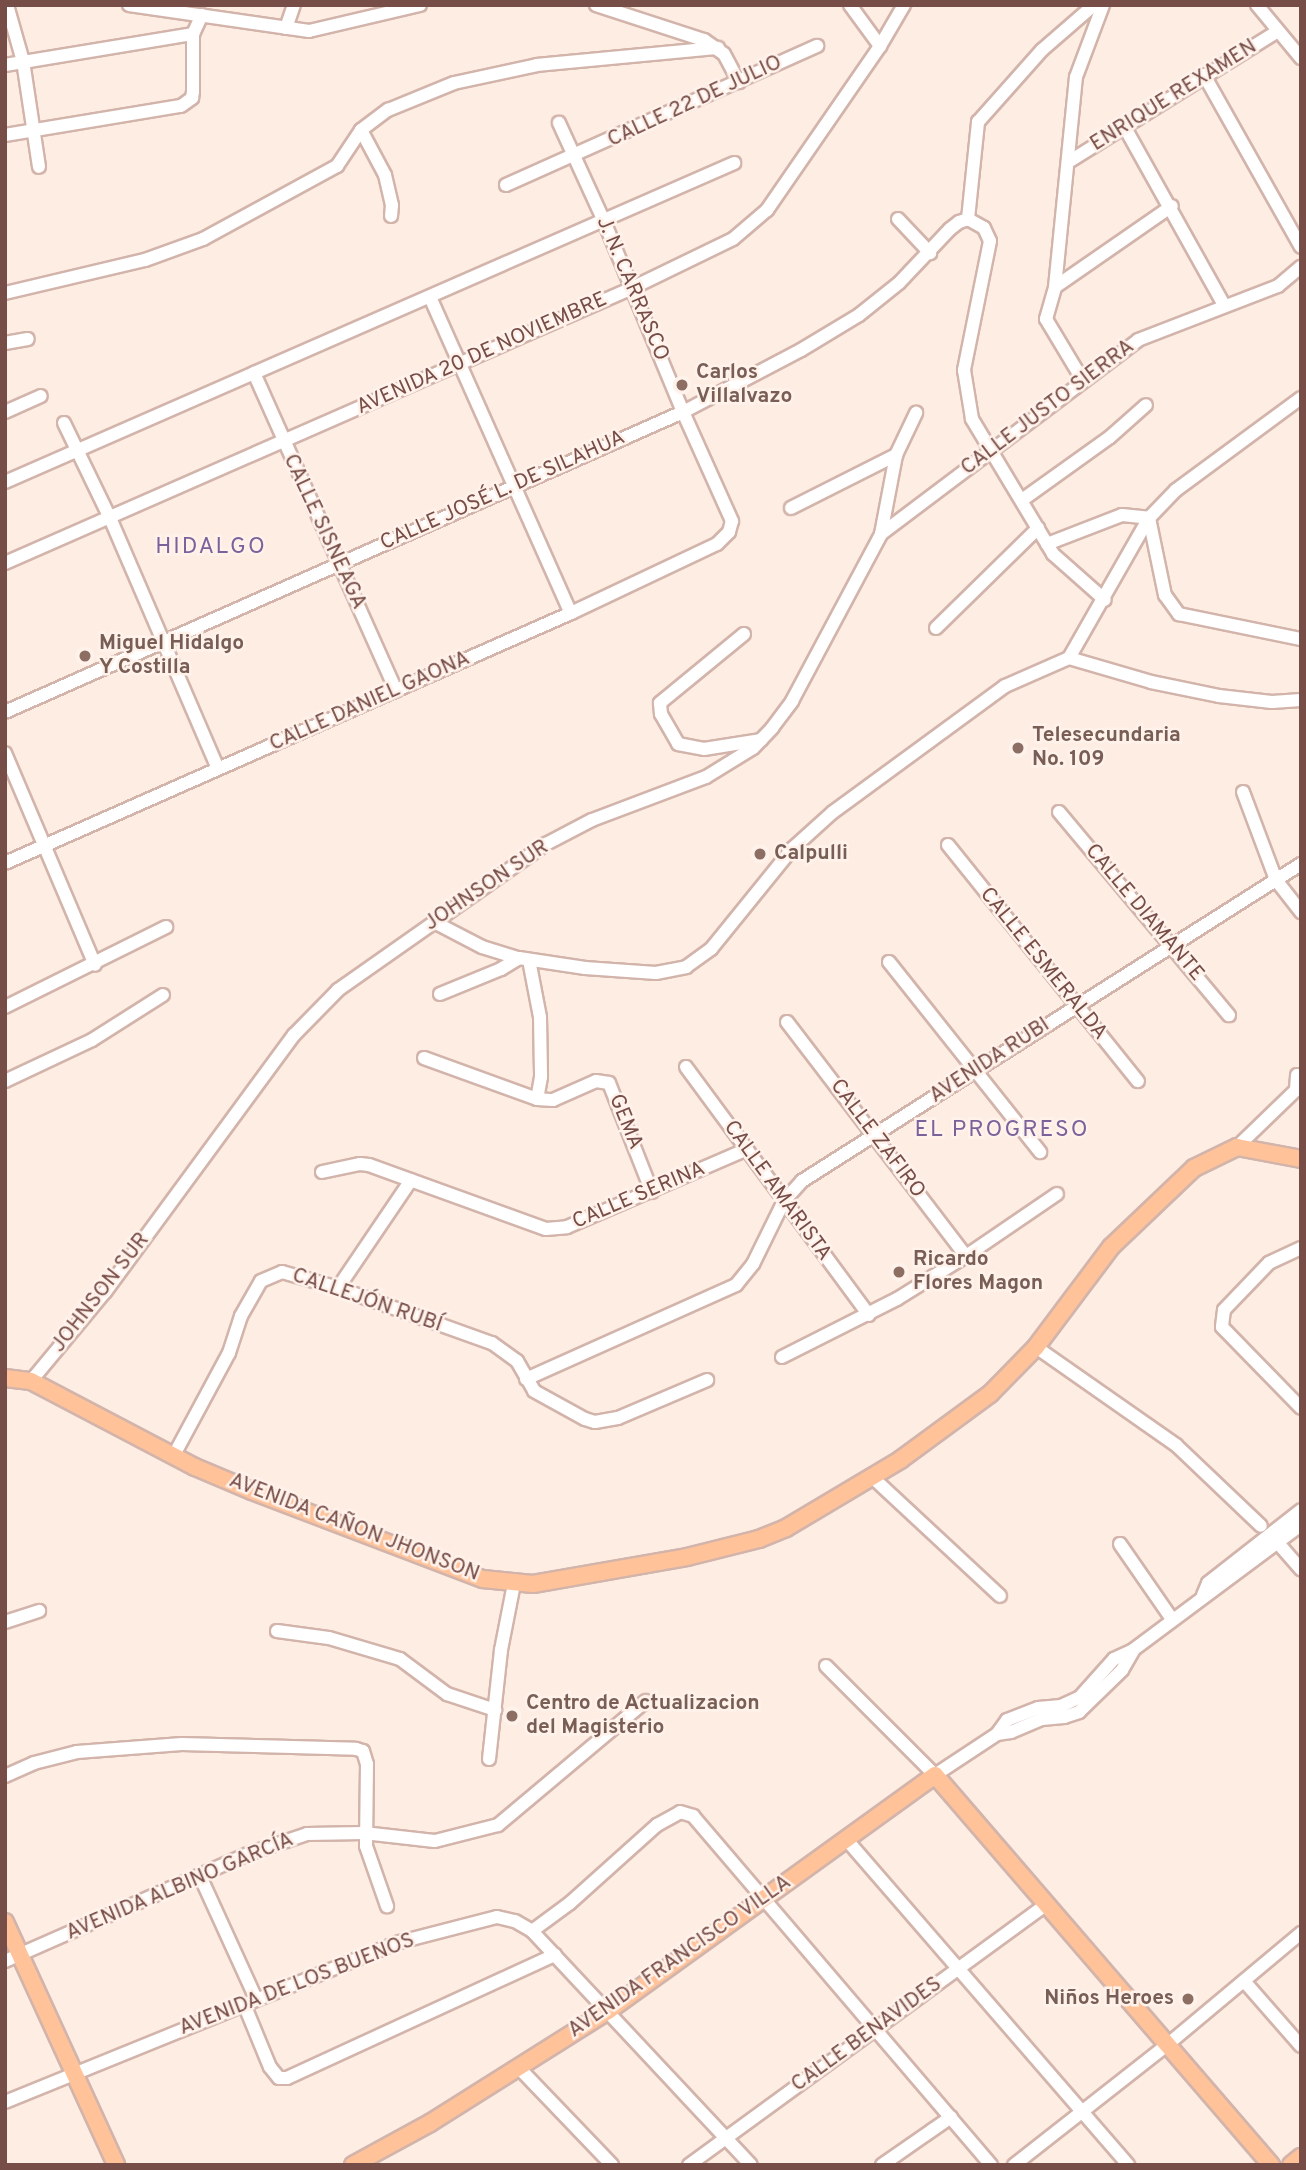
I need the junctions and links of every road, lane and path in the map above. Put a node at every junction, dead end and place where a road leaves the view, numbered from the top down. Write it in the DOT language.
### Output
graph roads {
  1 [pos="7,5"];
  2 [pos="129,5"];
  3 [pos="294,5"];
  4 [pos="420,5"];
  5 [pos="596,5"];
  6 [pos="850,5"];
  7 [pos="904,5"];
  8 [pos="914,5"];
  9 [pos="1094,5"];
  10 [pos="1102,5"];
  11 [pos="1257,5"];
  12 [pos="202,15"];
  13 [pos="897,20"];
  14 [pos="286,28"];
  15 [pos="1278,31"];
  16 [pos="193,34"];
  17 [pos="817,46"];
  18 [pos="880,46"];
  19 [pos="718,48"];
  20 [pos="1301,58"];
  21 [pos="23,61"];
  22 [pos="5,65"];
  23 [pos="1204,75"];
  24 [pos="739,82"];
  25 [pos="559,123"];
  26 [pos="1124,126"];
  27 [pos="34,129"];
  28 [pos="361,130"];
  29 [pos="5,135"];
  30 [pos="574,157"];
  31 [pos="1070,161"];
  32 [pos="734,163"];
  33 [pos="39,167"];
  34 [pos="506,186"];
  35 [pos="1172,206"];
  36 [pos="391,216"];
  37 [pos="603,219"];
  38 [pos="898,219"];
  39 [pos="968,219"];
  40 [pos="1301,247"];
  41 [pos="930,253"];
  42 [pos="1301,267"];
  43 [pos="1055,287"];
  44 [pos="632,288"];
  45 [pos="5,293"];
  46 [pos="429,297"];
  47 [pos="1224,304"];
  48 [pos="28,339"];
  49 [pos="5,343"];
  50 [pos="457,363"];
  51 [pos="254,373"];
  52 [pos="1082,379"];
  53 [pos="41,396"];
  54 [pos="1301,398"];
  55 [pos="1146,405"];
  56 [pos="5,412"];
  57 [pos="682,412"];
  58 [pos="916,412"];
  59 [pos="64,423"];
  60 [pos="283,442"];
  61 [pos="78,450"];
  62 [pos="989,453"];
  63 [pos="896,455"];
  64 [pos="5,482"];
  65 [pos="512,485"];
  66 [pos="1022,500"];
  67 [pos="791,508"];
  68 [pos="110,518"];
  69 [pos="1149,518"];
  70 [pos="1038,528"];
  71 [pos="729,533"];
  72 [pos="881,534"];
  73 [pos="1047,544"];
  74 [pos="5,563"];
  75 [pos="340,565"];
  76 [pos="1105,600"];
  77 [pos="571,613"];
  78 [pos="936,628"];
  79 [pos="744,634"];
  80 [pos="1301,639"];
  81 [pos="163,642"];
  82 [pos="1069,659"];
  83 [pos="396,691"];
  84 [pos="1301,699"];
  85 [pos="5,712"];
  86 [pos="761,740"];
  87 [pos="5,753"];
  88 [pos="218,769"];
  89 [pos="1243,792"];
  90 [pos="1059,812"];
  91 [pos="45,845"];
  92 [pos="948,845"];
  93 [pos="5,863"];
  94 [pos="1301,864"];
  95 [pos="1276,880"];
  96 [pos="1301,912"];
  97 [pos="434,922"];
  98 [pos="166,927"];
  99 [pos="1172,945"];
  100 [pos="524,959"];
  101 [pos="889,962"];
  102 [pos="95,965"];
  103 [pos="440,994"];
  104 [pos="163,995"];
  105 [pos="1075,1006"];
  106 [pos="5,1007"];
  107 [pos="1229,1016"];
  108 [pos="787,1022"];
  109 [pos="424,1058"];
  110 [pos="686,1067"];
  111 [pos="975,1073"];
  112 [pos="1297,1075"];
  113 [pos="5,1081"];
  114 [pos="1138,1081"];
  115 [pos="537,1099"];
  116 [pos="874,1134"];
  117 [pos="1237,1147"];
  118 [pos="747,1149"];
  119 [pos="1040,1152"];
  120 [pos="1301,1158"];
  121 [pos="322,1172"];
  122 [pos="411,1180"];
  123 [pos="652,1192"];
  124 [pos="1057,1194"];
  125 [pos="784,1201"];
  126 [pos="1301,1248"];
  127 [pos="966,1256"];
  128 [pos="338,1288"];
  129 [pos="869,1315"];
  130 [pos="1036,1347"];
  131 [pos="782,1357"];
  132 [pos="5,1378"];
  133 [pos="526,1379"];
  134 [pos="707,1380"];
  135 [pos="31,1381"];
  136 [pos="1301,1408"];
  137 [pos="174,1455"];
  138 [pos="872,1476"];
  139 [pos="1301,1510"];
  140 [pos="1301,1525"];
  141 [pos="1261,1526"];
  142 [pos="1278,1543"];
  143 [pos="1120,1544"];
  144 [pos="1301,1569"];
  145 [pos="514,1584"];
  146 [pos="1203,1595"];
  147 [pos="1000,1596"];
  148 [pos="39,1611"];
  149 [pos="1172,1619"];
  150 [pos="5,1622"];
  151 [pos="277,1631"];
  152 [pos="826,1666"];
  153 [pos="646,1701"];
  154 [pos="495,1710"];
  155 [pos="489,1759"];
  156 [pos="934,1775"];
  157 [pos="5,1776"];
  158 [pos="364,1833"];
  159 [pos="846,1839"];
  160 [pos="200,1876"];
  161 [pos="762,1899"];
  162 [pos="1045,1905"];
  163 [pos="387,1906"];
  164 [pos="5,1922"];
  165 [pos="532,1931"];
  166 [pos="1301,1933"];
  167 [pos="555,1955"];
  168 [pos="13,1958"];
  169 [pos="958,1968"];
  170 [pos="1244,1981"];
  171 [pos="250,2001"];
  172 [pos="608,2011"];
  173 [pos="876,2028"];
  174 [pos="1167,2045"];
  175 [pos="1301,2046"];
  176 [pos="520,2069"];
  177 [pos="74,2074"];
  178 [pos="5,2102"];
  179 [pos="1084,2112"];
  180 [pos="951,2117"];
  181 [pos="727,2137"];
  182 [pos="1301,2157"];
  183 [pos="116,2165"];
  184 [pos="353,2165"];
  185 [pos="612,2165"];
  186 [pos="689,2165"];
  187 [pos="751,2165"];
  188 [pos="882,2165"];
  189 [pos="991,2165"];
  190 [pos="1014,2165"];
  191 [pos="1128,2165"];
  192 [pos="1271,2165"];
  193 [pos="1291,2165"];
  1 -- 21 [label="street"];
  2 -- 12 [label="street"];
  3 -- 14 [label="street"];
  4 -- 14 [label="street"];
  5 -- 19 [label="street"];
  6 -- 18 [label="street"];
  7 -- 13 [label="street"];
  8 -- 13 [label="street"];
  9 -- 39 [label="street"];
  10 -- 31 [label="street"];
  11 -- 15 [label="street"];
  12 -- 14 [label="street"];
  12 -- 16 [label="street"];
  13 -- 18 [label="street, AVENIDA 20 DE NOVIEMBRE"];
  15 -- 20 [label="street"];
  15 -- 23 [label="street, ENRIQUE REXAMEN"];
  16 -- 21 [label="street"];
  16 -- 27 [label="street"];
  17 -- 24 [label="street, CALLE 22 DE JULIO"];
  18 -- 44 [label="street, AVENIDA 20 DE NOVIEMBRE"];
  19 -- 24 [label="street"];
  19 -- 28 [label="street"];
  21 -- 22 [label="street"];
  21 -- 27 [label="street"];
  23 -- 26 [label="street, ENRIQUE REXAMEN"];
  23 -- 40 [label="street"];
  24 -- 30 [label="street, CALLE 22 DE JULIO"];
  25 -- 30 [label="street, J. N. CARRASCO"];
  26 -- 31 [label="street, ENRIQUE REXAMEN"];
  26 -- 35 [label="street"];
  27 -- 29 [label="street"];
  27 -- 33 [label="street"];
  28 -- 36 [label="street"];
  28 -- 45 [label="street"];
  30 -- 34 [label="street, CALLE 22 DE JULIO"];
  30 -- 37 [label="street, J. N. CARRASCO"];
  31 -- 43 [label="street"];
  32 -- 37 [label="street"];
  35 -- 43 [label="street"];
  35 -- 47 [label="street"];
  37 -- 44 [label="street, J. N. CARRASCO"];
  37 -- 46 [label="street"];
  38 -- 41 [label="street"];
  39 -- 41 [label="street, CALLE JOSÉ L. DE SILAHUA"];
  39 -- 62 [label="street"];
  41 -- 57 [label="street, CALLE JOSÉ L. DE SILAHUA"];
  42 -- 47 [label="street, CALLE JUSTO SIERRA"];
  43 -- 52 [label="street"];
  44 -- 50 [label="street, AVENIDA 20 DE NOVIEMBRE"];
  44 -- 57 [label="street, J. N. CARRASCO"];
  46 -- 50 [label="street"];
  46 -- 51 [label="street"];
  47 -- 52 [label="street, CALLE JUSTO SIERRA"];
  48 -- 49 [label="street"];
  50 -- 60 [label="street, AVENIDA 20 DE NOVIEMBRE"];
  50 -- 65 [label="street"];
  51 -- 60 [label="street, CALLE SISNEAGA"];
  51 -- 61 [label="street"];
  52 -- 62 [label="street, CALLE JUSTO SIERRA"];
  53 -- 56 [label="street"];
  54 -- 69 [label="street"];
  55 -- 66 [label="street"];
  57 -- 65 [label="street, CALLE JOSÉ L. DE SILAHUA"];
  57 -- 71 [label="street, J. N. CARRASCO"];
  58 -- 63 [label="street, JOHNSON SUR"];
  59 -- 61 [label="street"];
  60 -- 68 [label="street, AVENIDA 20 DE NOVIEMBRE"];
  60 -- 75 [label="street, CALLE SISNEAGA"];
  61 -- 64 [label="street"];
  61 -- 68 [label="street"];
  62 -- 66 [label="street"];
  62 -- 72 [label="street, CALLE JUSTO SIERRA"];
  63 -- 67 [label="street"];
  63 -- 72 [label="street, JOHNSON SUR"];
  65 -- 75 [label="street, CALLE JOSÉ L. DE SILAHUA"];
  65 -- 77 [label="street"];
  66 -- 70 [label="street"];
  68 -- 74 [label="street, AVENIDA 20 DE NOVIEMBRE"];
  68 -- 81 [label="street"];
  69 -- 73 [label="street"];
  69 -- 76 [label="street"];
  69 -- 80 [label="street"];
  70 -- 73 [label="street"];
  70 -- 78 [label="street"];
  71 -- 77 [label="street, CALLE DANIEL GAONA"];
  72 -- 86 [label="street, JOHNSON SUR"];
  73 -- 76 [label="street"];
  75 -- 81 [label="street, CALLE JOSÉ L. DE SILAHUA"];
  75 -- 83 [label="street, CALLE SISNEAGA"];
  76 -- 82 [label="street"];
  77 -- 83 [label="street, CALLE DANIEL GAONA"];
  79 -- 86 [label="street"];
  81 -- 85 [label="street, CALLE JOSÉ L. DE SILAHUA"];
  81 -- 88 [label="street"];
  82 -- 84 [label="street"];
  82 -- 100 [label="street"];
  83 -- 88 [label="street, CALLE DANIEL GAONA"];
  86 -- 97 [label="street, JOHNSON SUR"];
  87 -- 91 [label="street"];
  88 -- 91 [label="street, CALLE DANIEL GAONA"];
  89 -- 95 [label="street"];
  90 -- 99 [label="street, CALLE DIAMANTE"];
  91 -- 93 [label="street, CALLE DANIEL GAONA"];
  91 -- 102 [label="street"];
  92 -- 105 [label="street, CALLE ESMERALDA"];
  94 -- 95 [label="street, AVENIDA RUBI"];
  95 -- 96 [label="street"];
  95 -- 99 [label="street, AVENIDA RUBI"];
  97 -- 100 [label="street"];
  97 -- 135 [label="street, JOHNSON SUR"];
  98 -- 102 [label="street"];
  99 -- 105 [label="street, AVENIDA RUBI"];
  99 -- 107 [label="street, CALLE DIAMANTE"];
  100 -- 103 [label="street"];
  100 -- 115 [label="street"];
  101 -- 111 [label="street"];
  102 -- 106 [label="street"];
  104 -- 113 [label="street"];
  105 -- 111 [label="street, AVENIDA RUBI"];
  105 -- 114 [label="street, CALLE ESMERALDA"];
  108 -- 116 [label="street, CALLE ZAFIRO"];
  109 -- 115 [label="street"];
  110 -- 118 [label="street, CALLE AMARISTA"];
  111 -- 116 [label="street, AVENIDA RUBI"];
  111 -- 119 [label="street"];
  112 -- 117 [label="street"];
  115 -- 123 [label="street, GEMA"];
  116 -- 125 [label="street, AVENIDA RUBI"];
  116 -- 127 [label="street, CALLE ZAFIRO"];
  117 -- 120 [label="main road"];
  117 -- 130 [label="main road, AVENIDA CAÑON JHONSON"];
  118 -- 123 [label="street, CALLE SERINA"];
  118 -- 125 [label="street, CALLE AMARISTA"];
  121 -- 122 [label="street, CALLE SERINA"];
  122 -- 123 [label="street, CALLE SERINA"];
  122 -- 128 [label="street"];
  124 -- 127 [label="street"];
  125 -- 129 [label="street, CALLE AMARISTA"];
  125 -- 133 [label="street, AVENIDA RUBI"];
  126 -- 136 [label="street"];
  127 -- 129 [label="street"];
  128 -- 133 [label="street, CALLEJÓN RUBÍ"];
  128 -- 137 [label="street, CALLEJÓN RUBÍ"];
  129 -- 131 [label="street"];
  130 -- 138 [label="main road, AVENIDA CAÑON JHONSON"];
  130 -- 141 [label="street"];
  132 -- 135 [label="main road"];
  133 -- 134 [label="street, CALLEJÓN RUBÍ"];
  135 -- 137 [label="main road, AVENIDA CAÑON JHONSON"];
  137 -- 145 [label="main road, AVENIDA CAÑON JHONSON"];
  138 -- 145 [label="main road, AVENIDA CAÑON JHONSON"];
  138 -- 147 [label="street"];
  139 -- 146 [label="street, AVENIDA FRANCISCO VILLA"];
  140 -- 142 [label="street, AVENIDA FRANCISCO VILLA"];
  142 -- 144 [label="street"];
  142 -- 146 [label="street, AVENIDA FRANCISCO VILLA"];
  143 -- 149 [label="street"];
  145 -- 154 [label="street"];
  146 -- 149 [label="street, AVENIDA FRANCISCO VILLA"];
  148 -- 150 [label="street"];
  149 -- 156 [label="street, AVENIDA FRANCISCO VILLA"];
  151 -- 154 [label="street"];
  152 -- 156 [label="street"];
  153 -- 158 [label="street, AVENIDA ALBINO GARCÍA"];
  154 -- 155 [label="street"];
  156 -- 159 [label="main road, AVENIDA FRANCISCO VILLA"];
  156 -- 162 [label="main road"];
  157 -- 158 [label="street"];
  158 -- 160 [label="street, AVENIDA ALBINO GARCÍA"];
  158 -- 163 [label="street"];
  159 -- 161 [label="main road, AVENIDA FRANCISCO VILLA"];
  159 -- 169 [label="street"];
  160 -- 168 [label="street, AVENIDA ALBINO GARCÍA"];
  160 -- 171 [label="street"];
  161 -- 165 [label="street"];
  161 -- 172 [label="main road, AVENIDA FRANCISCO VILLA"];
  161 -- 173 [label="street"];
  162 -- 169 [label="street, CALLE BENAVIDES"];
  162 -- 174 [label="main road"];
  164 -- 168 [label="main road"];
  165 -- 167 [label="street"];
  165 -- 171 [label="street, AVENIDA DE LOS BUENOS"];
  166 -- 170 [label="street"];
  167 -- 171 [label="street"];
  167 -- 172 [label="street"];
  168 -- 177 [label="main road"];
  169 -- 173 [label="street, CALLE BENAVIDES"];
  169 -- 179 [label="street"];
  170 -- 174 [label="street"];
  170 -- 175 [label="street"];
  171 -- 177 [label="street, AVENIDA DE LOS BUENOS"];
  172 -- 176 [label="main road, AVENIDA FRANCISCO VILLA"];
  172 -- 181 [label="street"];
  173 -- 180 [label="street"];
  173 -- 181 [label="street, CALLE BENAVIDES"];
  174 -- 179 [label="street"];
  174 -- 192 [label="main road"];
  176 -- 184 [label="main road, AVENIDA FRANCISCO VILLA"];
  176 -- 185 [label="street"];
  177 -- 178 [label="street, AVENIDA DE LOS BUENOS"];
  177 -- 183 [label="main road"];
  179 -- 190 [label="street"];
  179 -- 191 [label="street"];
  180 -- 188 [label="street"];
  180 -- 189 [label="street"];
  181 -- 186 [label="street, CALLE BENAVIDES"];
  181 -- 187 [label="street"];
  182 -- 193 [label="main road"];
}
